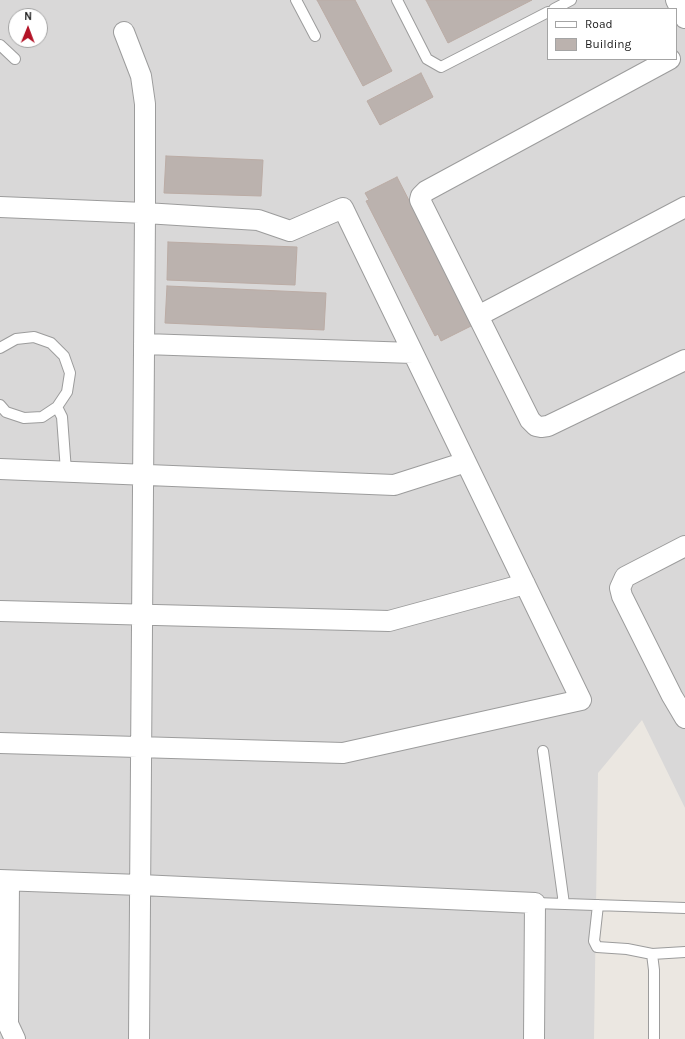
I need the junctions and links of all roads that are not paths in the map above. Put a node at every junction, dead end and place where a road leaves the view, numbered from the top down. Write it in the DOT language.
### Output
graph roads {
  1 [pos="296,0"];
  2 [pos="397,0"];
  3 [pos="571,0"];
  4 [pos="676,0"];
  5 [pos="556,8"];
  6 [pos="547,13"];
  7 [pos="685,18"];
  8 [pos="124,32"];
  9 [pos="315,36"];
  10 [pos="0,45"];
  11 [pos="15,59"];
  12 [pos="668,60"];
  13 [pos="685,206"];
  14 [pos="0,207"];
  15 [pos="145,213"];
  16 [pos="478,316"];
  17 [pos="144,344"];
  18 [pos="0,348"];
  19 [pos="413,353"];
  20 [pos="685,360"];
  21 [pos="57,407"];
  22 [pos="2,410"];
  23 [pos="466,462"];
  24 [pos="0,469"];
  25 [pos="66,471"];
  26 [pos="143,474"];
  27 [pos="685,546"];
  28 [pos="525,584"];
  29 [pos="0,611"];
  30 [pos="142,616"];
  31 [pos="679,693"];
  32 [pos="685,718"];
  33 [pos="0,743"];
  34 [pos="141,748"];
  35 [pos="544,751"];
  36 [pos="5,881"];
  37 [pos="140,885"];
  38 [pos="535,903"];
  39 [pos="564,904"];
  40 [pos="598,905"];
  41 [pos="685,908"];
  42 [pos="685,952"];
  43 [pos="652,954"];
  44 [pos="14,1039"];
  45 [pos="138,1039"];
  46 [pos="534,1039"];
  47 [pos="654,1039"];
  1 -- 9 [label="lane"];
  2 -- 6 [label="lane"];
  3 -- 5 [label="lane"];
  4 -- 7 [label="street"];
  8 -- 15 [label="street"];
  10 -- 11 [label="lane"];
  12 -- 16 [label="street"];
  13 -- 16 [label="street"];
  14 -- 15 [label="street"];
  15 -- 17 [label="street"];
  15 -- 19 [label="street"];
  16 -- 20 [label="street"];
  17 -- 19 [label="street"];
  17 -- 26 [label="street"];
  18 -- 21 [label="lane"];
  19 -- 23 [label="street"];
  21 -- 22 [label="lane"];
  21 -- 25 [label="lane"];
  23 -- 26 [label="street"];
  23 -- 28 [label="street"];
  24 -- 25 [label="street"];
  25 -- 26 [label="street"];
  26 -- 30 [label="street"];
  27 -- 31 [label="street"];
  28 -- 30 [label="street"];
  28 -- 34 [label="street"];
  29 -- 30 [label="street"];
  30 -- 34 [label="street"];
  31 -- 32 [label="street"];
  33 -- 34 [label="street"];
  34 -- 37 [label="street"];
  35 -- 39 [label="lane"];
  36 -- 37 [label="street"];
  36 -- 44 [label="street"];
  37 -- 38 [label="street"];
  37 -- 45 [label="street"];
  38 -- 39 [label="lane"];
  38 -- 46 [label="street"];
  39 -- 40 [label="lane"];
  40 -- 41 [label="lane"];
  40 -- 43 [label="lane"];
  42 -- 43 [label="lane"];
  43 -- 47 [label="lane"];
}
